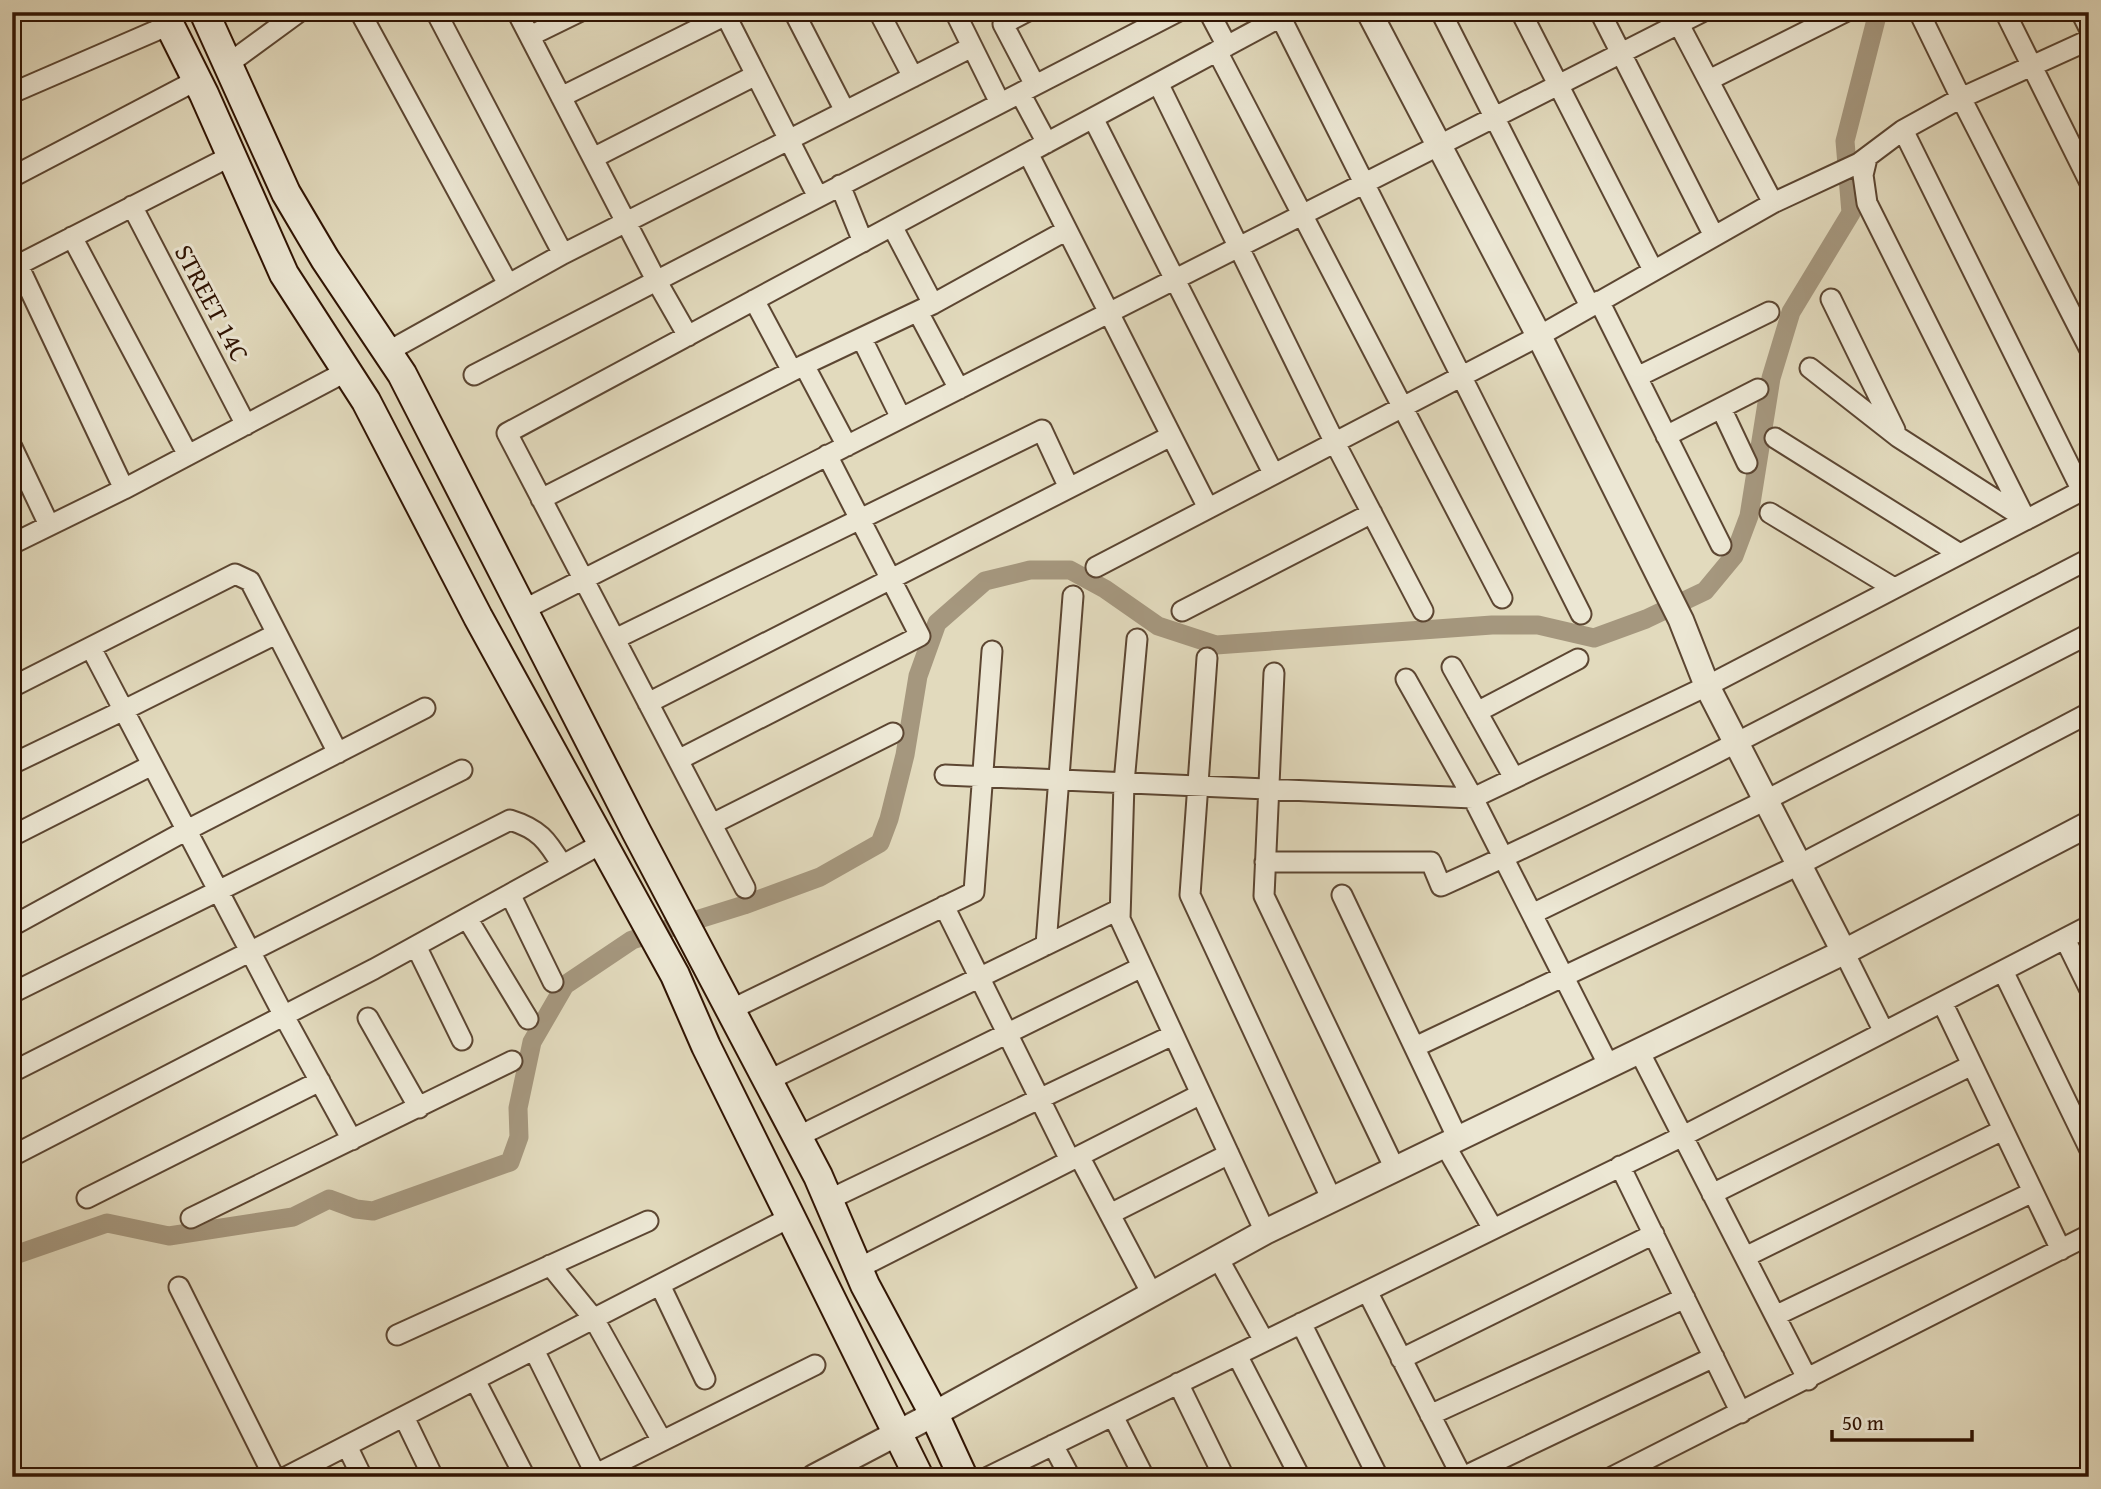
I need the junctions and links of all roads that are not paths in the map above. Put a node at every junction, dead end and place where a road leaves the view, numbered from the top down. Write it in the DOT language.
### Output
graph roads {
  1 [pos="204,12"];
  2 [pos="299,12"];
  3 [pos="360,12"];
  4 [pos="436,12"];
  5 [pos="517,12"];
  6 [pos="579,12"];
  7 [pos="794,12"];
  8 [pos="879,12"];
  9 [pos="955,12"];
  10 [pos="1026,12"];
  11 [pos="1177,12"];
  12 [pos="1209,12"];
  13 [pos="1369,12"];
  14 [pos="1441,12"];
  15 [pos="1521,12"];
  16 [pos="1600,12"];
  17 [pos="1702,12"];
  18 [pos="1845,12"];
  19 [pos="1919,12"];
  20 [pos="2005,12"];
  21 [pos="2081,12"];
  22 [pos="725,13"];
  23 [pos="1285,15"];
  24 [pos="166,18"];
  25 [pos="1000,18"];
  26 [pos="1676,18"];
  27 [pos="2089,28"];
  28 [pos="530,36"];
  29 [pos="2089,40"];
  30 [pos="972,47"];
  31 [pos="1222,49"];
  32 [pos="1621,53"];
  33 [pos="228,64"];
  34 [pos="2032,66"];
  35 [pos="756,75"];
  36 [pos="913,77"];
  37 [pos="197,80"];
  38 [pos="1709,80"];
  39 [pos="1158,83"];
  40 [pos="1558,85"];
  41 [pos="1028,89"];
  42 [pos="12,93"];
  43 [pos="561,97"];
  44 [pos="1961,98"];
  45 [pos="1000,103"];
  46 [pos="845,111"];
  47 [pos="1494,117"];
  48 [pos="1093,118"];
  49 [pos="1903,130"];
  50 [pos="788,140"];
  51 [pos="1046,143"];
  52 [pos="1438,146"];
  53 [pos="1028,153"];
  54 [pos="231,156"];
  55 [pos="593,158"];
  56 [pos="1863,160"];
  57 [pos="12,177"];
  58 [pos="2089,181"];
  59 [pos="1364,183"];
  60 [pos="840,185"];
  61 [pos="818,197"];
  62 [pos="1782,199"];
  63 [pos="132,206"];
  64 [pos="1303,214"];
  65 [pos="626,222"];
  66 [pos="892,226"];
  67 [pos="1067,230"];
  68 [pos="1714,236"];
  69 [pos="72,237"];
  70 [pos="863,242"];
  71 [pos="1239,246"];
  72 [pos="563,254"];
  73 [pos="15,266"];
  74 [pos="1653,270"];
  75 [pos="1175,279"];
  76 [pos="656,280"];
  77 [pos="508,284"];
  78 [pos="1831,299"];
  79 [pos="754,300"];
  80 [pos="1594,303"];
  81 [pos="926,308"];
  82 [pos="1109,312"];
  83 [pos="1769,312"];
  84 [pos="688,336"];
  85 [pos="1539,336"];
  86 [pos="862,339"];
  87 [pos="2089,348"];
  88 [pos="387,352"];
  89 [pos="798,368"];
  90 [pos="1810,368"];
  91 [pos="347,371"];
  92 [pos="474,375"];
  93 [pos="1460,376"];
  94 [pos="1637,377"];
  95 [pos="958,389"];
  96 [pos="1758,389"];
  97 [pos="1402,406"];
  98 [pos="1721,408"];
  99 [pos="901,418"];
  100 [pos="246,425"];
  101 [pos="1171,436"];
  102 [pos="1666,436"];
  103 [pos="1898,437"];
  104 [pos="1774,438"];
  105 [pos="1334,441"];
  106 [pos="847,446"];
  107 [pos="12,447"];
  108 [pos="188,455"];
  109 [pos="827,455"];
  110 [pos="1747,463"];
  111 [pos="1273,474"];
  112 [pos="1069,488"];
  113 [pos="124,489"];
  114 [pos="2085,489"];
  115 [pos="541,499"];
  116 [pos="1208,508"];
  117 [pos="1372,513"];
  118 [pos="1770,513"];
  119 [pos="860,519"];
  120 [pos="2026,520"];
  121 [pos="49,524"];
  122 [pos="12,544"];
  123 [pos="1721,545"];
  124 [pos="1960,554"];
  125 [pos="2089,559"];
  126 [pos="1096,567"];
  127 [pos="584,579"];
  128 [pos="891,579"];
  129 [pos="1894,588"];
  130 [pos="1073,596"];
  131 [pos="1502,598"];
  132 [pos="523,610"];
  133 [pos="1182,611"];
  134 [pos="1423,611"];
  135 [pos="1581,614"];
  136 [pos="276,634"];
  137 [pos="2089,634"];
  138 [pos="615,639"];
  139 [pos="1137,639"];
  140 [pos="91,648"];
  141 [pos="992,651"];
  142 [pos="1207,659"];
  143 [pos="1578,659"];
  144 [pos="1452,667"];
  145 [pos="1274,673"];
  146 [pos="1406,679"];
  147 [pos="1707,685"];
  148 [pos="12,687"];
  149 [pos="648,703"];
  150 [pos="425,708"];
  151 [pos="124,710"];
  152 [pos="1477,712"];
  153 [pos="2089,713"];
  154 [pos="893,733"];
  155 [pos="1736,742"];
  156 [pos="338,752"];
  157 [pos="678,760"];
  158 [pos="12,764"];
  159 [pos="152,765"];
  160 [pos="462,770"];
  161 [pos="945,775"];
  162 [pos="983,777"];
  163 [pos="1514,778"];
  164 [pos="1057,780"];
  165 [pos="1124,783"];
  166 [pos="1198,786"];
  167 [pos="1268,789"];
  168 [pos="1473,798"];
  169 [pos="1766,800"];
  170 [pos="712,824"];
  171 [pos="2089,824"];
  172 [pos="187,830"];
  173 [pos="12,836"];
  174 [pos="601,844"];
  175 [pos="1504,858"];
  176 [pos="1265,862"];
  177 [pos="562,865"];
  178 [pos="1799,865"];
  179 [pos="745,888"];
  180 [pos="218,891"];
  181 [pos="510,894"];
  182 [pos="1342,895"];
  183 [pos="944,906"];
  184 [pos="1120,909"];
  185 [pos="1532,914"];
  186 [pos="467,918"];
  187 [pos="12,926"];
  188 [pos="2089,926"];
  189 [pos="2065,939"];
  190 [pos="1046,945"];
  191 [pos="416,946"];
  192 [pos="250,951"];
  193 [pos="1844,953"];
  194 [pos="1142,967"];
  195 [pos="2003,971"];
  196 [pos="979,977"];
  197 [pos="1564,977"];
  198 [pos="553,982"];
  199 [pos="2089,988"];
  200 [pos="12,993"];
  201 [pos="1942,1002"];
  202 [pos="730,1010"];
  203 [pos="284,1016"];
  204 [pos="368,1018"];
  205 [pos="528,1019"];
  206 [pos="1884,1032"];
  207 [pos="1008,1033"];
  208 [pos="1173,1035"];
  209 [pos="462,1040"];
  210 [pos="1415,1047"];
  211 [pos="1639,1051"];
  212 [pos="512,1061"];
  213 [pos="1609,1066"];
  214 [pos="1972,1066"];
  215 [pos="12,1072"];
  216 [pos="320,1081"];
  217 [pos="767,1081"];
  218 [pos="1201,1094"];
  219 [pos="1040,1098"];
  220 [pos="419,1108"];
  221 [pos="2003,1130"];
  222 [pos="1683,1136"];
  223 [pos="797,1138"];
  224 [pos="352,1140"];
  225 [pos="1452,1142"];
  226 [pos="15,1147"];
  227 [pos="2089,1148"];
  228 [pos="1229,1154"];
  229 [pos="1074,1158"];
  230 [pos="1620,1166"];
  231 [pos="1395,1169"];
  232 [pos="2033,1192"];
  233 [pos="1712,1194"];
  234 [pos="87,1198"];
  235 [pos="828,1200"];
  236 [pos="1332,1200"];
  237 [pos="1110,1214"];
  238 [pos="791,1217"];
  239 [pos="191,1218"];
  240 [pos="648,1221"];
  241 [pos="1493,1229"];
  242 [pos="1265,1232"];
  243 [pos="1654,1234"];
  244 [pos="2089,1235"];
  245 [pos="2060,1250"];
  246 [pos="1745,1257"];
  247 [pos="1218,1258"];
  248 [pos="550,1265"];
  249 [pos="858,1269"];
  250 [pos="660,1285"];
  251 [pos="179,1287"];
  252 [pos="1367,1291"];
  253 [pos="1152,1294"];
  254 [pos="1685,1297"];
  255 [pos="1775,1316"];
  256 [pos="594,1319"];
  257 [pos="1301,1323"];
  258 [pos="397,1335"];
  259 [pos="1264,1341"];
  260 [pos="534,1350"];
  261 [pos="1237,1355"];
  262 [pos="1714,1357"];
  263 [pos="1401,1359"];
  264 [pos="815,1365"];
  265 [pos="705,1379"];
  266 [pos="475,1380"];
  267 [pos="1808,1380"];
  268 [pos="1178,1383"];
  269 [pos="1741,1413"];
  270 [pos="934,1414"];
  271 [pos="1430,1415"];
  272 [pos="1113,1416"];
  273 [pos="404,1417"];
  274 [pos="896,1434"];
  275 [pos="662,1441"];
  276 [pos="1053,1444"];
  277 [pos="347,1446"];
  278 [pos="825,1474"];
  279 [pos="594,1476"];
  280 [pos="274,1477"];
  281 [pos="286,1477"];
  282 [pos="362,1477"];
  283 [pos="433,1477"];
  284 [pos="525,1477"];
  285 [pos="919,1477"];
  286 [pos="963,1477"];
  287 [pos="988,1477"];
  288 [pos="1070,1477"];
  289 [pos="1144,1477"];
  290 [pos="1224,1477"];
  291 [pos="1300,1477"];
  292 [pos="1378,1477"];
  293 [pos="1463,1477"];
  294 [pos="1612,1477"];
  1 -- 33 [label="main road"];
  2 -- 33 [label="street"];
  3 -- 77 [label="street"];
  4 -- 72 [label="street"];
  5 -- 28 [label="street"];
  6 -- 28 [label="street"];
  7 -- 46 [label="street"];
  8 -- 36 [label="street"];
  9 -- 30 [label="street"];
  10 -- 25 [label="street"];
  11 -- 41 [label="street"];
  12 -- 31 [label="street"];
  13 -- 52 [label="street"];
  14 -- 47 [label="street"];
  15 -- 40 [label="street"];
  16 -- 32 [label="street"];
  17 -- 26 [label="street"];
  18 -- 38 [label="street"];
  19 -- 44 [label="street"];
  20 -- 34 [label="street"];
  21 -- 27 [label="street"];
  22 -- 35 [label="street"];
  22 -- 43 [label="street"];
  23 -- 31 [label="street"];
  23 -- 59 [label="street"];
  24 -- 37 [label="main road"];
  24 -- 42 [label="street"];
  25 -- 41 [label="street"];
  26 -- 32 [label="street"];
  26 -- 38 [label="street"];
  28 -- 43 [label="street"];
  29 -- 34 [label="street"];
  30 -- 36 [label="street"];
  30 -- 45 [label="street"];
  31 -- 39 [label="street"];
  31 -- 64 [label="street"];
  32 -- 40 [label="street"];
  32 -- 68 [label="street"];
  33 -- 88 [label="main road"];
  34 -- 44 [label="street"];
  34 -- 58 [label="street"];
  35 -- 50 [label="street"];
  35 -- 55 [label="street"];
  36 -- 46 [label="street"];
  37 -- 54 [label="main road"];
  37 -- 57 [label="street"];
  38 -- 62 [label="street"];
  39 -- 48 [label="street"];
  39 -- 71 [label="street"];
  40 -- 47 [label="street"];
  40 -- 74 [label="street"];
  41 -- 45 [label="street"];
  41 -- 51 [label="street"];
  43 -- 55 [label="street"];
  44 -- 49 [label="street"];
  44 -- 87 [label="street"];
  45 -- 60 [label="street"];
  46 -- 50 [label="street"];
  47 -- 52 [label="street"];
  47 -- 80 [label="street"];
  48 -- 51 [label="street"];
  48 -- 75 [label="street"];
  49 -- 56 [label="street"];
  49 -- 114 [label="street"];
  50 -- 61 [label="street"];
  50 -- 65 [label="street"];
  51 -- 53 [label="street"];
  52 -- 59 [label="street"];
  52 -- 85 [label="street"];
  53 -- 66 [label="street"];
  53 -- 67 [label="street"];
  54 -- 63 [label="street"];
  54 -- 91 [label="main road"];
  55 -- 65 [label="street"];
  56 -- 62 [label="street"];
  56 -- 120 [label="street"];
  59 -- 64 [label="street"];
  59 -- 93 [label="street"];
  60 -- 61 [label="street"];
  60 -- 70 [label="street"];
  61 -- 76 [label="street"];
  62 -- 68 [label="street"];
  63 -- 69 [label="street"];
  63 -- 100 [label="street, STREET 14C"];
  64 -- 71 [label="street"];
  64 -- 97 [label="street"];
  65 -- 72 [label="street"];
  65 -- 76 [label="street"];
  66 -- 70 [label="street"];
  66 -- 81 [label="street"];
  67 -- 81 [label="street"];
  67 -- 82 [label="street"];
  68 -- 74 [label="street"];
  69 -- 73 [label="street"];
  69 -- 108 [label="street"];
  70 -- 79 [label="street"];
  71 -- 75 [label="street"];
  71 -- 105 [label="street"];
  72 -- 77 [label="street"];
  73 -- 113 [label="street"];
  74 -- 80 [label="street"];
  75 -- 82 [label="street"];
  75 -- 111 [label="street"];
  76 -- 84 [label="street"];
  76 -- 92 [label="street"];
  77 -- 88 [label="street"];
  78 -- 103 [label="street"];
  79 -- 84 [label="street"];
  79 -- 89 [label="street"];
  80 -- 85 [label="street"];
  80 -- 94 [label="street"];
  81 -- 86 [label="street"];
  81 -- 95 [label="street"];
  82 -- 95 [label="street"];
  82 -- 101 [label="street"];
  83 -- 94 [label="street"];
  84 -- 115 [label="street"];
  85 -- 93 [label="street"];
  85 -- 147 [label="street"];
  86 -- 89 [label="street"];
  86 -- 99 [label="street"];
  88 -- 132 [label="main road"];
  89 -- 106 [label="street"];
  89 -- 115 [label="street"];
  90 -- 103 [label="street"];
  91 -- 100 [label="street"];
  91 -- 174 [label="main road"];
  93 -- 97 [label="street"];
  93 -- 135 [label="street"];
  94 -- 102 [label="street"];
  95 -- 99 [label="street"];
  96 -- 98 [label="street"];
  97 -- 105 [label="street"];
  97 -- 131 [label="street"];
  98 -- 102 [label="street"];
  98 -- 110 [label="street"];
  99 -- 106 [label="street"];
  100 -- 108 [label="street"];
  101 -- 112 [label="street"];
  101 -- 116 [label="street"];
  102 -- 123 [label="street"];
  103 -- 120 [label="street"];
  104 -- 124 [label="street"];
  105 -- 111 [label="street"];
  105 -- 117 [label="street"];
  106 -- 109 [label="street"];
  107 -- 121 [label="street"];
  108 -- 113 [label="street"];
  109 -- 119 [label="street"];
  109 -- 127 [label="street"];
  111 -- 116 [label="street"];
  112 -- 119 [label="street"];
  112 -- 128 [label="street"];
  113 -- 121 [label="street"];
  114 -- 120 [label="street"];
  115 -- 127 [label="street"];
  116 -- 126 [label="street"];
  117 -- 133 [label="street"];
  117 -- 134 [label="street"];
  118 -- 129 [label="street"];
  119 -- 128 [label="street"];
  119 -- 138 [label="street"];
  120 -- 124 [label="street"];
  121 -- 122 [label="street"];
  124 -- 129 [label="street"];
  125 -- 155 [label="street"];
  127 -- 132 [label="street"];
  127 -- 138 [label="street"];
  128 -- 149 [label="street"];
  128 -- 157 [label="street"];
  129 -- 147 [label="street"];
  130 -- 164 [label="street"];
  132 -- 202 [label="main road"];
  136 -- 140 [label="street"];
  136 -- 151 [label="street"];
  136 -- 156 [label="street"];
  137 -- 169 [label="street"];
  138 -- 149 [label="street"];
  139 -- 165 [label="street"];
  140 -- 148 [label="street"];
  140 -- 151 [label="street"];
  141 -- 162 [label="street"];
  142 -- 166 [label="street"];
  143 -- 152 [label="street"];
  144 -- 152 [label="street"];
  145 -- 167 [label="street"];
  146 -- 168 [label="street"];
  147 -- 155 [label="street"];
  147 -- 163 [label="street"];
  149 -- 157 [label="street"];
  150 -- 156 [label="street"];
  151 -- 158 [label="street"];
  151 -- 159 [label="street"];
  152 -- 163 [label="street"];
  153 -- 178 [label="street"];
  154 -- 170 [label="street"];
  155 -- 169 [label="street"];
  155 -- 175 [label="street"];
  156 -- 172 [label="street"];
  157 -- 170 [label="street"];
  159 -- 172 [label="street"];
  159 -- 173 [label="street"];
  160 -- 180 [label="street"];
  161 -- 162 [label="street"];
  162 -- 164 [label="street"];
  162 -- 183 [label="street"];
  163 -- 168 [label="street"];
  164 -- 165 [label="street"];
  164 -- 190 [label="street"];
  165 -- 166 [label="street"];
  165 -- 184 [label="street"];
  166 -- 167 [label="street"];
  166 -- 236 [label="street"];
  167 -- 168 [label="street"];
  167 -- 176 [label="street"];
  168 -- 175 [label="street"];
  169 -- 178 [label="street"];
  169 -- 185 [label="street"];
  170 -- 179 [label="street"];
  171 -- 193 [label="street"];
  172 -- 180 [label="street"];
  172 -- 187 [label="street"];
  174 -- 177 [label="street"];
  174 -- 238 [label="main road"];
  175 -- 176 [label="street"];
  175 -- 185 [label="street"];
  176 -- 231 [label="street"];
  177 -- 181 [label="street"];
  177 -- 192 [label="street"];
  178 -- 193 [label="street"];
  178 -- 197 [label="street"];
  180 -- 192 [label="street"];
  180 -- 200 [label="street"];
  181 -- 186 [label="street"];
  181 -- 198 [label="street"];
  182 -- 210 [label="street"];
  183 -- 196 [label="street"];
  183 -- 202 [label="street"];
  184 -- 190 [label="street"];
  184 -- 194 [label="street"];
  185 -- 197 [label="street"];
  186 -- 191 [label="street"];
  186 -- 205 [label="street"];
  188 -- 189 [label="street"];
  189 -- 195 [label="street"];
  189 -- 199 [label="street"];
  190 -- 196 [label="street"];
  191 -- 203 [label="street"];
  191 -- 209 [label="street"];
  192 -- 203 [label="street"];
  192 -- 215 [label="street"];
  193 -- 206 [label="street"];
  193 -- 211 [label="street"];
  194 -- 207 [label="street"];
  194 -- 208 [label="street"];
  195 -- 201 [label="street"];
  195 -- 227 [label="street"];
  196 -- 207 [label="street"];
  196 -- 217 [label="street"];
  197 -- 210 [label="street"];
  197 -- 213 [label="street"];
  201 -- 206 [label="street"];
  201 -- 214 [label="street"];
  202 -- 217 [label="main road"];
  203 -- 216 [label="street"];
  203 -- 226 [label="street"];
  204 -- 220 [label="street"];
  206 -- 222 [label="street"];
  207 -- 219 [label="street"];
  207 -- 223 [label="street"];
  208 -- 218 [label="street"];
  208 -- 219 [label="street"];
  210 -- 225 [label="street"];
  211 -- 213 [label="street"];
  211 -- 222 [label="street"];
  212 -- 220 [label="street"];
  213 -- 225 [label="street"];
  214 -- 221 [label="street"];
  214 -- 233 [label="street"];
  216 -- 224 [label="street"];
  216 -- 234 [label="street"];
  217 -- 223 [label="main road"];
  218 -- 228 [label="street"];
  218 -- 229 [label="street"];
  219 -- 229 [label="street"];
  219 -- 235 [label="street"];
  220 -- 224 [label="street"];
  221 -- 232 [label="street"];
  221 -- 246 [label="street"];
  222 -- 230 [label="street"];
  222 -- 233 [label="street"];
  223 -- 235 [label="main road"];
  224 -- 239 [label="street"];
  225 -- 231 [label="street"];
  225 -- 241 [label="street"];
  228 -- 237 [label="street"];
  228 -- 242 [label="street"];
  229 -- 237 [label="street"];
  229 -- 249 [label="street"];
  230 -- 241 [label="street"];
  230 -- 243 [label="street"];
  231 -- 236 [label="street"];
  232 -- 245 [label="street"];
  232 -- 255 [label="street"];
  233 -- 246 [label="street"];
  235 -- 249 [label="main road"];
  236 -- 242 [label="street"];
  237 -- 253 [label="street"];
  238 -- 250 [label="street"];
  238 -- 274 [label="main road"];
  240 -- 248 [label="street"];
  241 -- 252 [label="street"];
  242 -- 247 [label="street"];
  243 -- 254 [label="street"];
  243 -- 263 [label="street"];
  244 -- 245 [label="street"];
  245 -- 267 [label="street"];
  246 -- 255 [label="street"];
  247 -- 253 [label="street"];
  247 -- 259 [label="street"];
  248 -- 256 [label="street"];
  248 -- 258 [label="street"];
  249 -- 270 [label="main road"];
  250 -- 256 [label="street"];
  250 -- 265 [label="street"];
  251 -- 280 [label="street"];
  252 -- 257 [label="street"];
  252 -- 263 [label="street"];
  253 -- 270 [label="street"];
  254 -- 262 [label="street"];
  254 -- 271 [label="street"];
  255 -- 267 [label="street"];
  256 -- 260 [label="street"];
  256 -- 275 [label="street"];
  257 -- 259 [label="street"];
  257 -- 292 [label="street"];
  259 -- 261 [label="street"];
  260 -- 266 [label="street"];
  260 -- 279 [label="street"];
  261 -- 268 [label="street"];
  261 -- 291 [label="street"];
  262 -- 269 [label="street"];
  262 -- 293 [label="street"];
  263 -- 271 [label="street"];
  264 -- 275 [label="street"];
  266 -- 273 [label="street"];
  266 -- 284 [label="street"];
  267 -- 269 [label="street"];
  268 -- 272 [label="street"];
  268 -- 290 [label="street"];
  269 -- 294 [label="street"];
  270 -- 274 [label="street"];
  270 -- 286 [label="main road"];
  271 -- 293 [label="street"];
  272 -- 276 [label="street"];
  272 -- 289 [label="street"];
  273 -- 277 [label="street"];
  273 -- 283 [label="street"];
  274 -- 278 [label="street"];
  274 -- 285 [label="main road"];
  275 -- 279 [label="street"];
  276 -- 287 [label="street"];
  276 -- 288 [label="street"];
  277 -- 281 [label="street"];
  277 -- 282 [label="street"];
}
